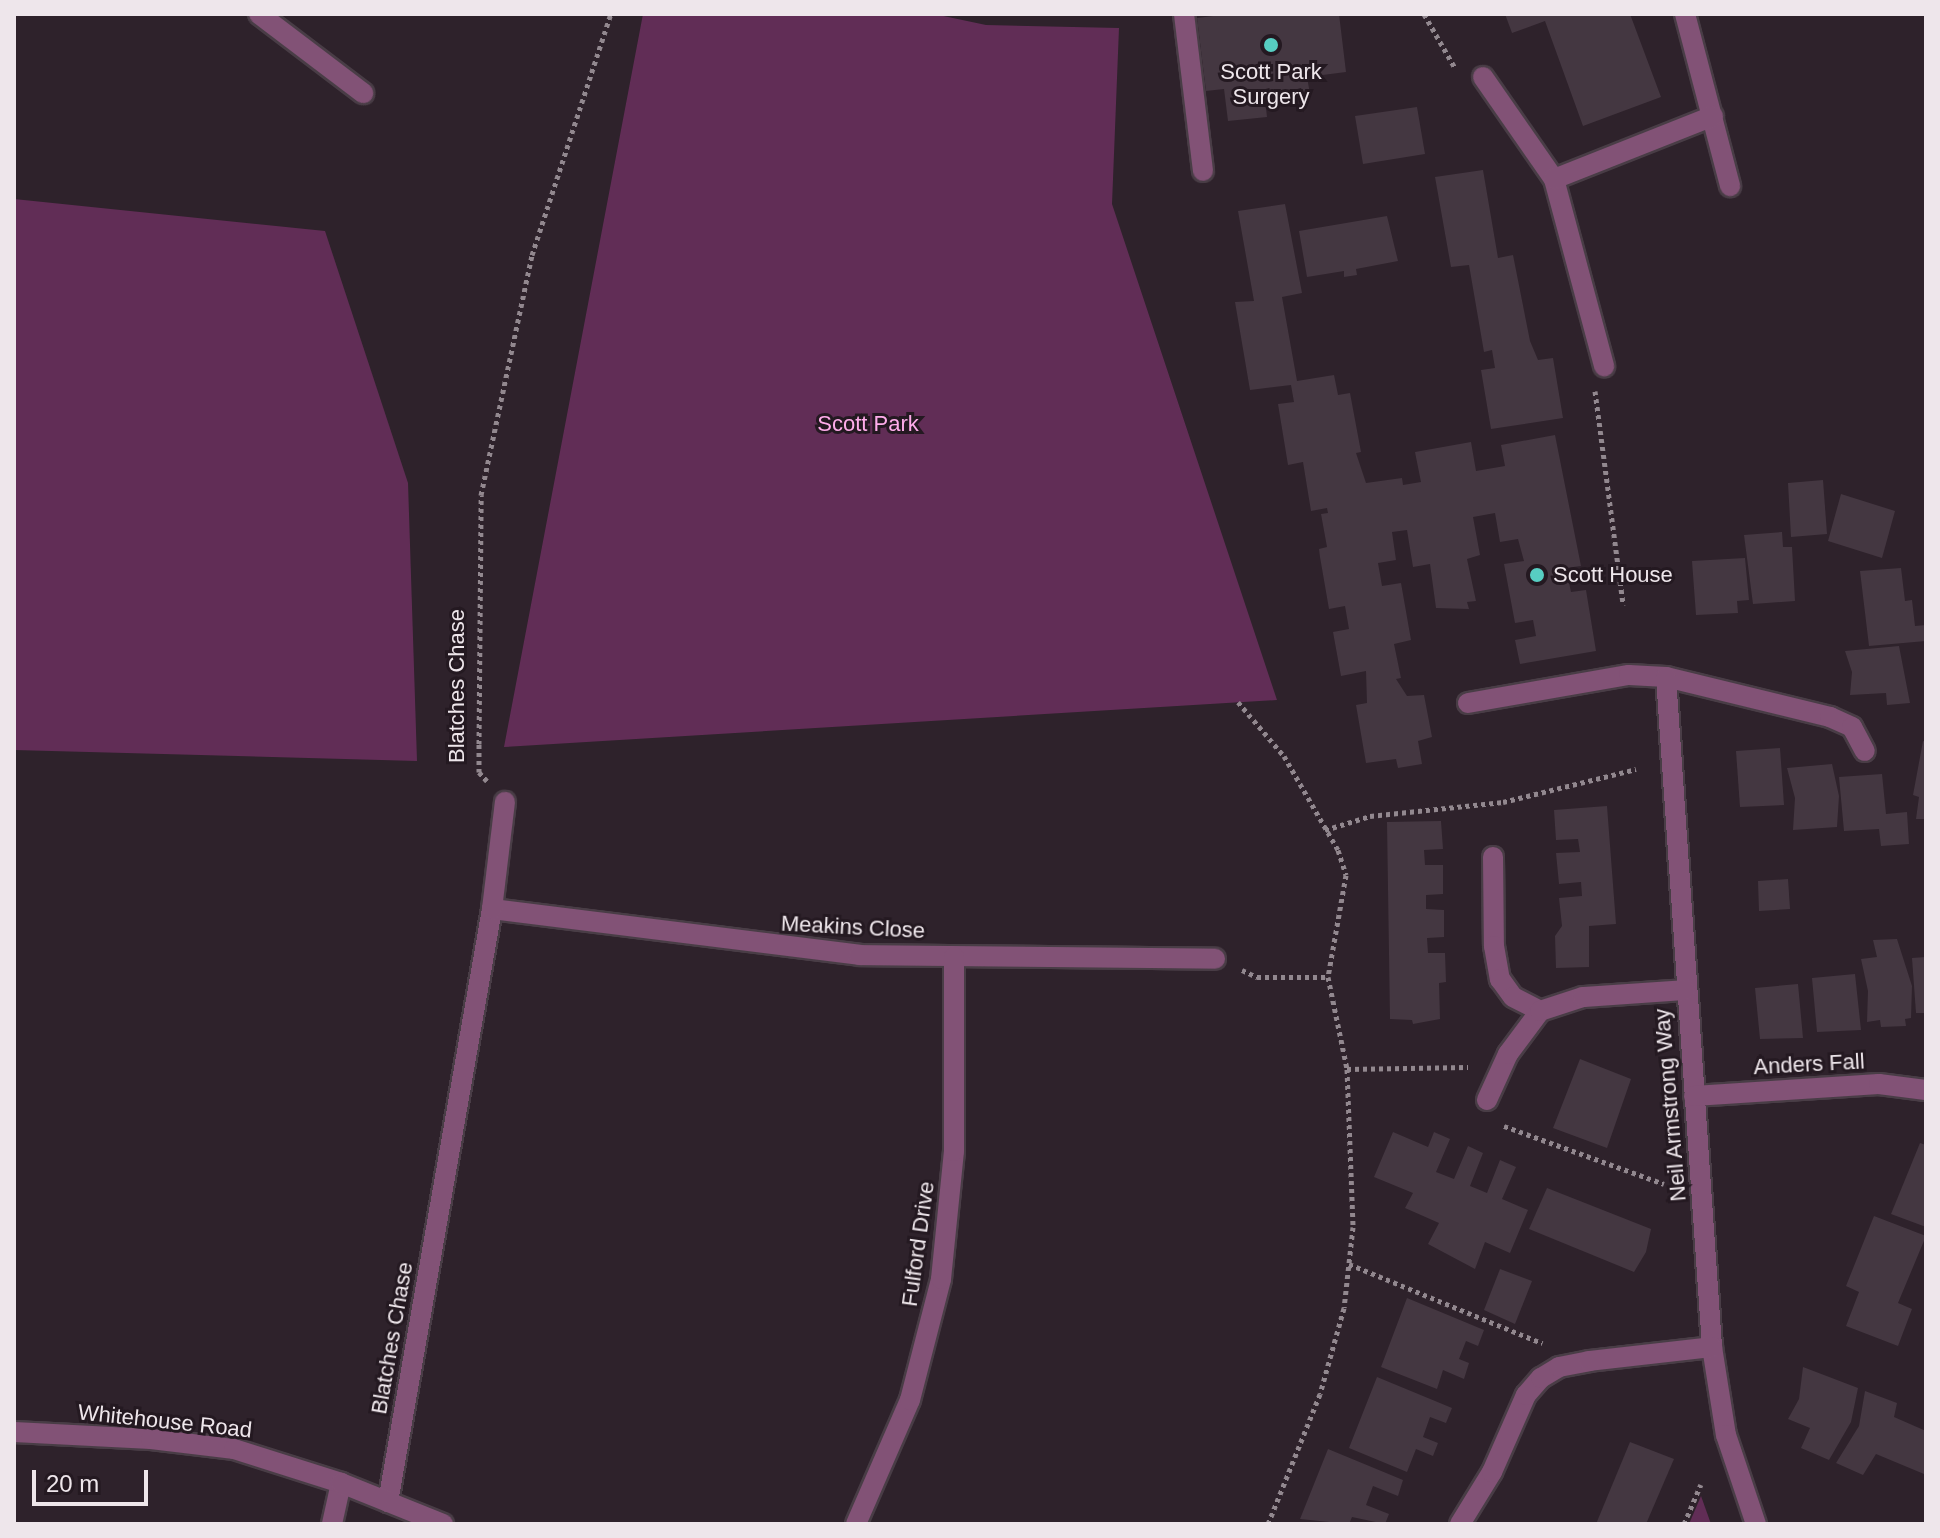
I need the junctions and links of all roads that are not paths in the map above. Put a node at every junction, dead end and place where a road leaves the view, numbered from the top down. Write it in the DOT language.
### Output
graph roads {
  1 [pos="259,14"];
  2 [pos="1184,14"];
  3 [pos="1685,14"];
  4 [pos="1483,77"];
  5 [pos="363,93"];
  6 [pos="1713,116"];
  7 [pos="1203,171"];
  8 [pos="1554,179"];
  9 [pos="1730,186"];
  10 [pos="1604,366"];
  11 [pos="1666,677"];
  12 [pos="1468,703"];
  13 [pos="1865,751"];
  14 [pos="505,802"];
  15 [pos="1493,857"];
  16 [pos="492,909"];
  17 [pos="954,957"];
  18 [pos="1215,959"];
  19 [pos="1685,990"];
  20 [pos="1540,1011"];
  21 [pos="1926,1090"];
  22 [pos="1694,1096"];
  23 [pos="1487,1100"];
  24 [pos="1712,1347"];
  25 [pos="14,1432"];
  26 [pos="341,1483"];
  27 [pos="388,1502"];
  28 [pos="332,1524"];
  29 [pos="443,1524"];
  30 [pos="856,1524"];
  31 [pos="1460,1524"];
  32 [pos="1756,1524"];
  1 -- 5 [label="street"];
  2 -- 7 [label="street"];
  3 -- 6 [label="street"];
  4 -- 8 [label="street"];
  6 -- 8 [label="street"];
  6 -- 9 [label="street"];
  8 -- 10 [label="street"];
  11 -- 12 [label="street"];
  11 -- 13 [label="street"];
  11 -- 19 [label="street, Neil Armstrong Way"];
  14 -- 16 [label="street, Blatches Chase"];
  15 -- 20 [label="street"];
  16 -- 17 [label="street, Meakins Close"];
  16 -- 27 [label="street, Blatches Chase"];
  17 -- 18 [label="street, Meakins Close"];
  17 -- 30 [label="street, Fulford Drive"];
  19 -- 20 [label="street"];
  19 -- 22 [label="street, Neil Armstrong Way"];
  20 -- 23 [label="street"];
  21 -- 22 [label="street, Anders Fall"];
  22 -- 24 [label="street, Neil Armstrong Way"];
  24 -- 31 [label="street"];
  24 -- 32 [label="street, Neil Armstrong Way"];
  25 -- 26 [label="street, Whitehouse Road"];
  26 -- 27 [label="street, Whitehouse Road"];
  26 -- 28 [label="street"];
  27 -- 29 [label="street, Whitehouse Road"];
}
